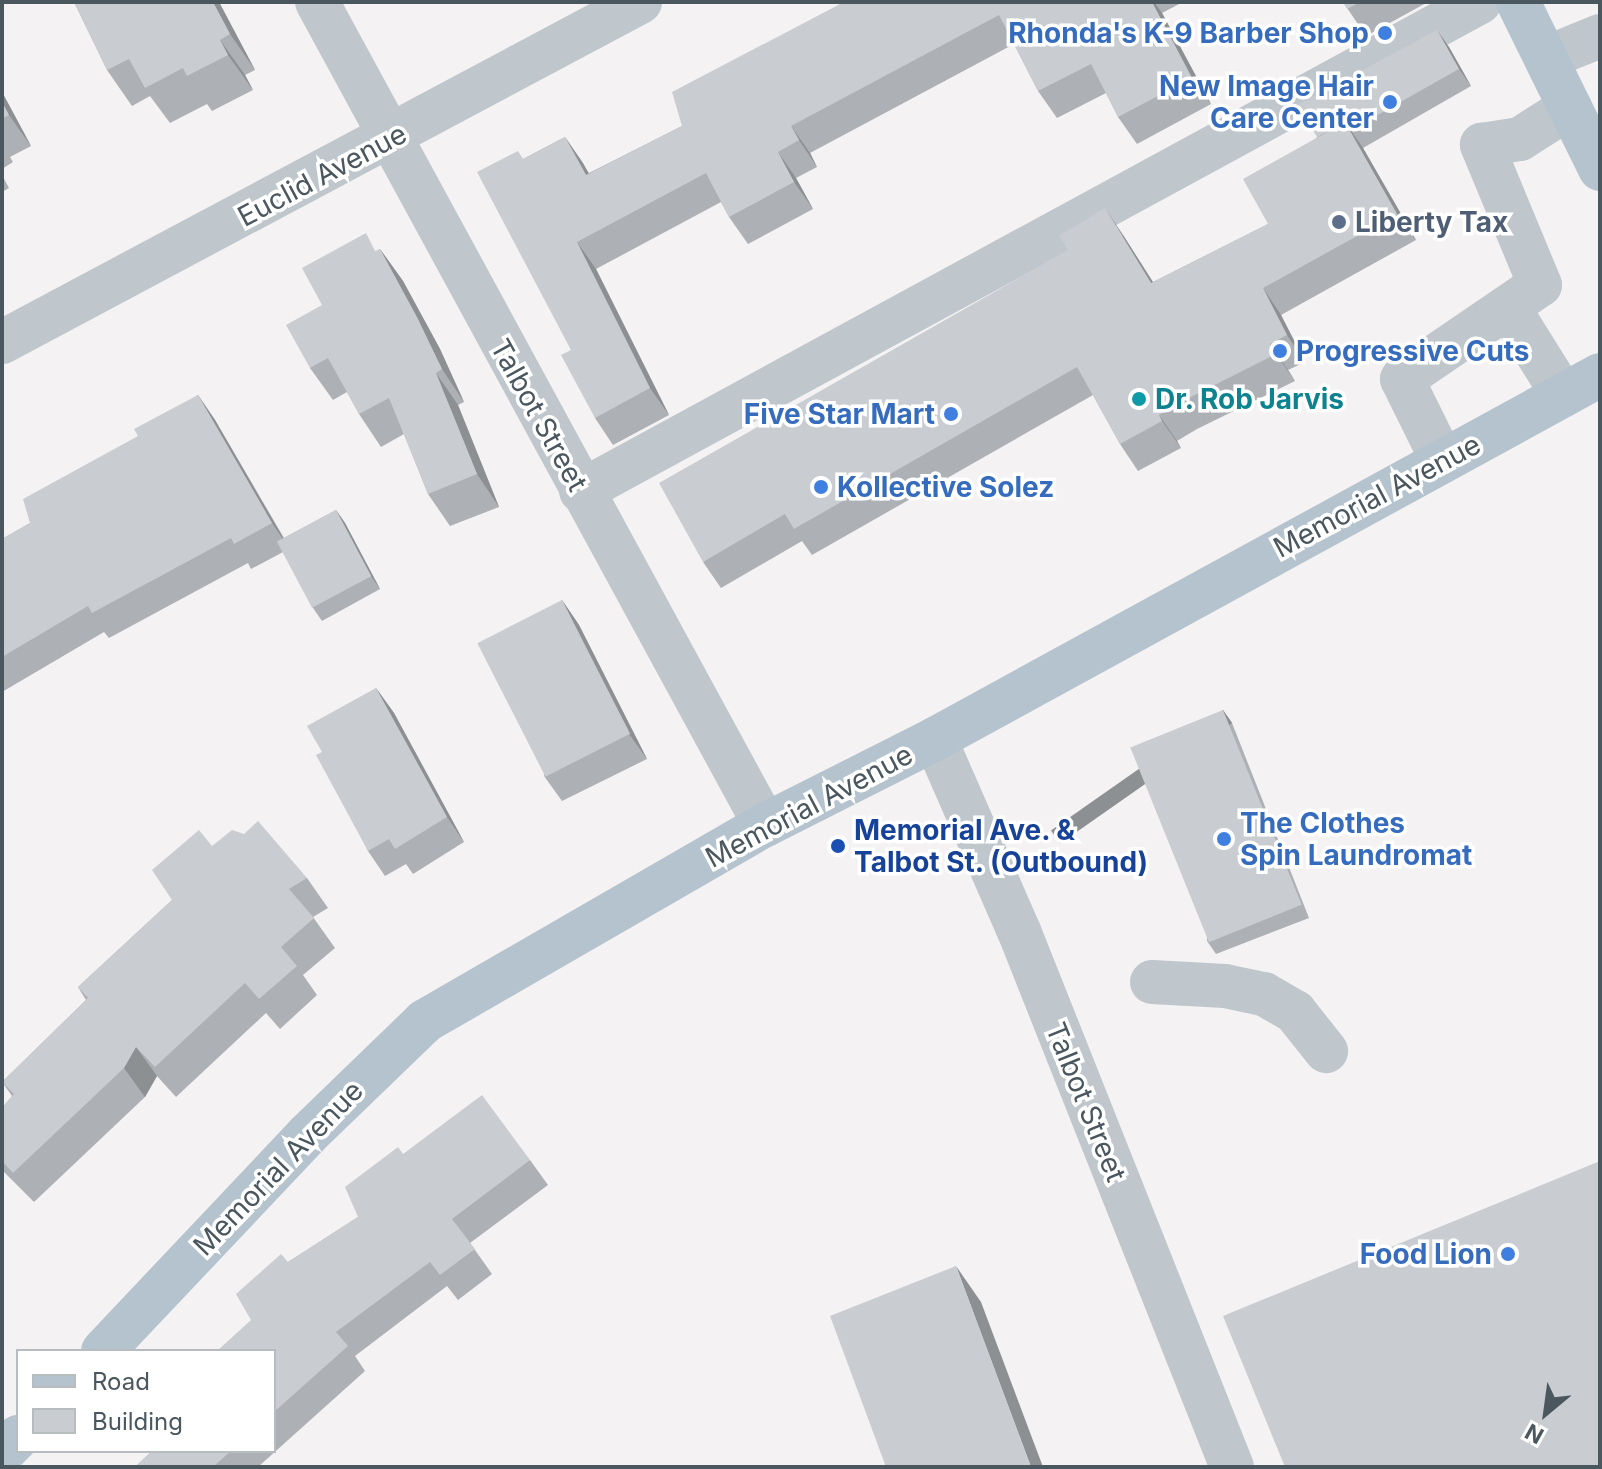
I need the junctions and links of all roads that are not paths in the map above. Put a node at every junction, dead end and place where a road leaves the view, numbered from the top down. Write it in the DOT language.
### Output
graph roads {
  1 [pos="317,2"];
  2 [pos="640,2"];
  3 [pos="1480,2"];
  4 [pos="1518,2"];
  5 [pos="1600,36"];
  6 [pos="1546,58"];
  7 [pos="1570,107"];
  8 [pos="389,140"];
  9 [pos="1600,169"];
  10 [pos="1508,307"];
  11 [pos="2,342"];
  12 [pos="1582,385"];
  13 [pos="1442,460"];
  14 [pos="581,491"];
  15 [pos="935,739"];
  16 [pos="765,825"];
  17 [pos="1152,982"];
  18 [pos="1326,1051"];
  19 [pos="105,1349"];
  20 [pos="1232,1467"];
  1 -- 8 [label="street, Talbot Street"];
  2 -- 8 [label="street, Euclid Avenue"];
  3 -- 14 [label="street"];
  4 -- 6 [label="main road"];
  5 -- 6 [label="street"];
  6 -- 7 [label="main road"];
  7 -- 9 [label="main road"];
  7 -- 10 [label="street"];
  8 -- 11 [label="street, Euclid Avenue"];
  8 -- 14 [label="street, Talbot Street"];
  10 -- 12 [label="street"];
  10 -- 13 [label="street"];
  12 -- 13 [label="main road, Memorial Avenue"];
  13 -- 15 [label="main road, Memorial Avenue"];
  14 -- 16 [label="street, Talbot Street"];
  15 -- 16 [label="main road, Memorial Avenue"];
  15 -- 20 [label="street, Talbot Street"];
  16 -- 19 [label="main road, Memorial Avenue"];
  17 -- 18 [label="street"];
}
